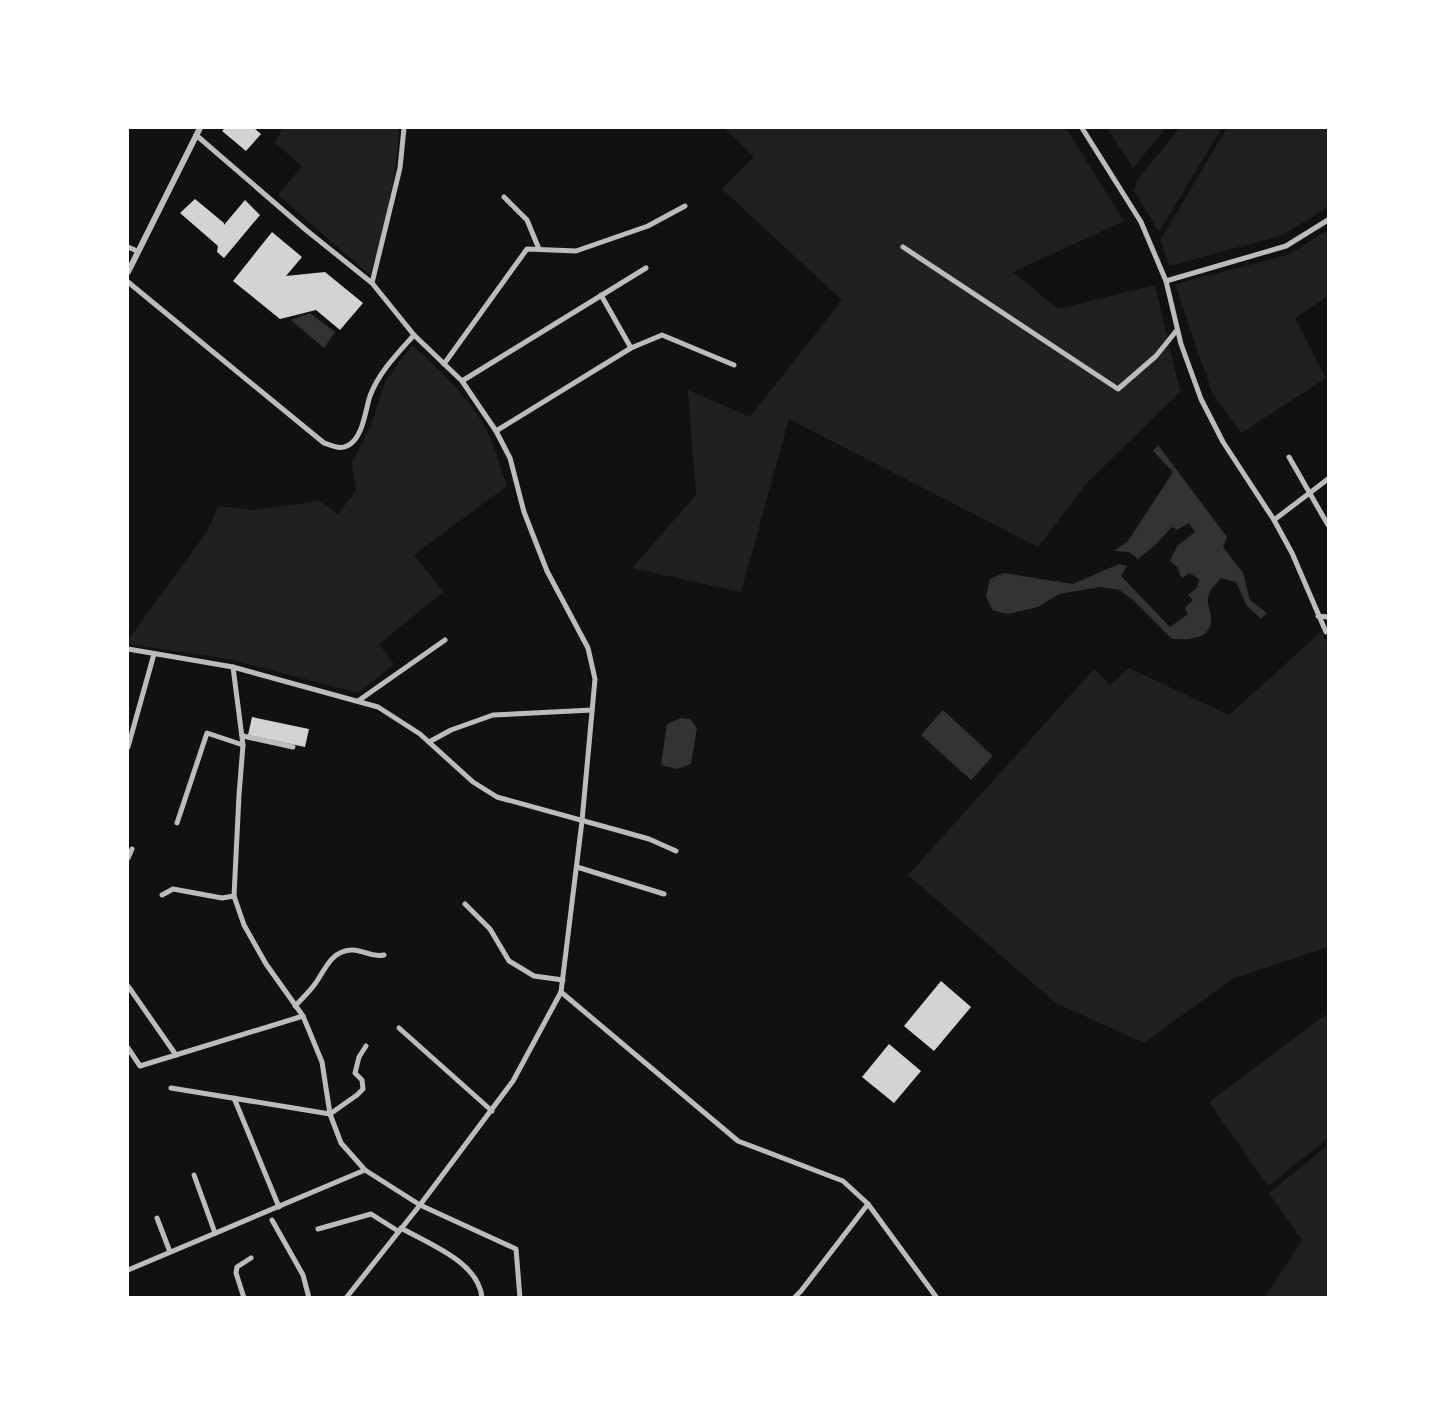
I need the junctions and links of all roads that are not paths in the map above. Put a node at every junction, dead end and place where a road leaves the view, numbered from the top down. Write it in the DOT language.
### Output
graph roads {
  1 [pos="200,128"];
  2 [pos="404,128"];
  3 [pos="1082,128"];
  4 [pos="196,135"];
  5 [pos="504,197"];
  6 [pos="685,206"];
  7 [pos="1329,220"];
  8 [pos="128,247"];
  9 [pos="903,247"];
  10 [pos="539,249"];
  11 [pos="137,251"];
  12 [pos="646,268"];
  13 [pos="128,272"];
  14 [pos="1166,281"];
  15 [pos="128,282"];
  16 [pos="372,283"];
  17 [pos="601,295"];
  18 [pos="1177,330"];
  19 [pos="414,334"];
  20 [pos="631,348"];
  21 [pos="444,364"];
  22 [pos="734,366"];
  23 [pos="462,381"];
  24 [pos="496,431"];
  25 [pos="1289,457"];
  26 [pos="1329,479"];
  27 [pos="1311,493"];
  28 [pos="1275,520"];
  29 [pos="1329,525"];
  30 [pos="1318,616"];
  31 [pos="1329,617"];
  32 [pos="1326,632"];
  33 [pos="445,640"];
  34 [pos="128,649"];
  35 [pos="154,654"];
  36 [pos="233,667"];
  37 [pos="358,701"];
  38 [pos="592,710"];
  39 [pos="243,736"];
  40 [pos="429,742"];
  41 [pos="243,745"];
  42 [pos="128,747"];
  43 [pos="293,747"];
  44 [pos="582,822"];
  45 [pos="177,823"];
  46 [pos="132,849"];
  47 [pos="676,851"];
  48 [pos="128,858"];
  49 [pos="577,867"];
  50 [pos="664,894"];
  51 [pos="162,895"];
  52 [pos="234,896"];
  53 [pos="465,903"];
  54 [pos="384,955"];
  55 [pos="563,980"];
  56 [pos="128,986"];
  57 [pos="561,992"];
  58 [pos="296,1006"];
  59 [pos="303,1016"];
  60 [pos="399,1028"];
  61 [pos="366,1046"];
  62 [pos="128,1048"];
  63 [pos="176,1055"];
  64 [pos="171,1088"];
  65 [pos="234,1098"];
  66 [pos="492,1111"];
  67 [pos="330,1114"];
  68 [pos="365,1170"];
  69 [pos="194,1175"];
  70 [pos="868,1204"];
  71 [pos="420,1205"];
  72 [pos="279,1207"];
  73 [pos="157,1218"];
  74 [pos="272,1220"];
  75 [pos="318,1229"];
  76 [pos="400,1230"];
  77 [pos="215,1233"];
  78 [pos="170,1252"];
  79 [pos="251,1258"];
  80 [pos="128,1270"];
  81 [pos="244,1298"];
  82 [pos="309,1298"];
  83 [pos="346,1298"];
  84 [pos="482,1298"];
  85 [pos="520,1298"];
  86 [pos="794,1298"];
  87 [pos="937,1298"];
  1 -- 4 [label="street"];
  2 -- 16 [label="street"];
  3 -- 14 [label="street"];
  4 -- 11 [label="street"];
  4 -- 16 [label="street"];
  5 -- 10 [label="street"];
  6 -- 10 [label="street"];
  7 -- 14 [label="street"];
  8 -- 11 [label="street"];
  9 -- 18 [label="street"];
  10 -- 21 [label="street"];
  11 -- 13 [label="street"];
  12 -- 17 [label="street"];
  14 -- 18 [label="street"];
  15 -- 19 [label="street"];
  16 -- 19 [label="street"];
  17 -- 20 [label="street"];
  17 -- 23 [label="street"];
  18 -- 28 [label="street"];
  19 -- 21 [label="street"];
  20 -- 22 [label="street"];
  20 -- 24 [label="street"];
  21 -- 23 [label="street"];
  23 -- 24 [label="street"];
  24 -- 38 [label="street"];
  25 -- 27 [label="street"];
  26 -- 27 [label="street"];
  27 -- 28 [label="street"];
  27 -- 29 [label="street"];
  28 -- 30 [label="street"];
  30 -- 31 [label="street"];
  30 -- 32 [label="street"];
  33 -- 37 [label="street"];
  34 -- 35 [label="street"];
  35 -- 36 [label="street"];
  35 -- 42 [label="street"];
  36 -- 37 [label="street"];
  36 -- 39 [label="street"];
  37 -- 40 [label="street"];
  38 -- 40 [label="street"];
  38 -- 44 [label="street"];
  39 -- 41 [label="street"];
  39 -- 43 [label="street"];
  40 -- 44 [label="street"];
  41 -- 45 [label="street"];
  41 -- 52 [label="street"];
  44 -- 47 [label="street"];
  44 -- 49 [label="street"];
  46 -- 48 [label="street"];
  49 -- 50 [label="street"];
  49 -- 55 [label="street"];
  51 -- 52 [label="street"];
  52 -- 58 [label="street"];
  53 -- 55 [label="street"];
  54 -- 58 [label="street"];
  55 -- 57 [label="street"];
  56 -- 63 [label="street"];
  57 -- 66 [label="street"];
  57 -- 70 [label="street"];
  58 -- 59 [label="street"];
  59 -- 63 [label="street"];
  59 -- 67 [label="street"];
  60 -- 66 [label="street"];
  61 -- 67 [label="street"];
  62 -- 63 [label="street"];
  64 -- 65 [label="street"];
  65 -- 67 [label="street"];
  65 -- 72 [label="street"];
  66 -- 71 [label="street"];
  67 -- 68 [label="street"];
  68 -- 71 [label="street"];
  68 -- 72 [label="street"];
  69 -- 77 [label="street"];
  70 -- 86 [label="street"];
  70 -- 87 [label="street"];
  71 -- 76 [label="street"];
  71 -- 85 [label="street"];
  72 -- 77 [label="street"];
  73 -- 78 [label="street"];
  74 -- 82 [label="street"];
  75 -- 76 [label="street"];
  76 -- 83 [label="street"];
  76 -- 84 [label="street"];
  77 -- 78 [label="street"];
  78 -- 80 [label="street"];
  79 -- 81 [label="street"];
}
